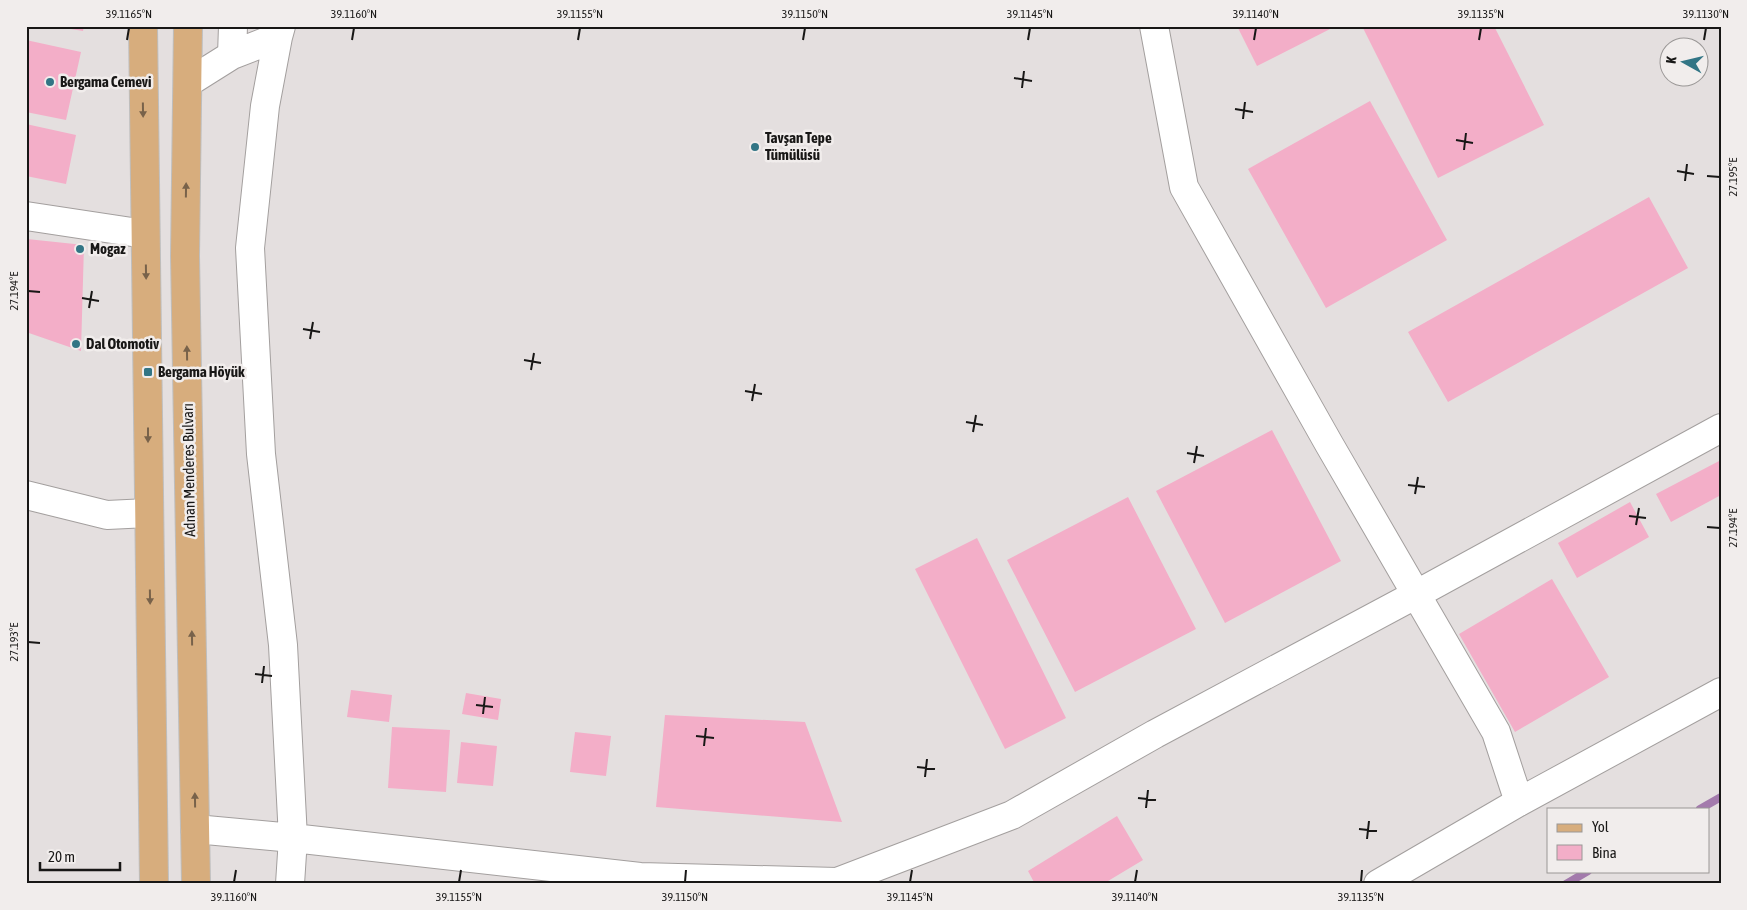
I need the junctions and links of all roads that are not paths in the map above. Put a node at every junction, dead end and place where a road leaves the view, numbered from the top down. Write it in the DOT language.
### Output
graph roads {
  1 [pos="143,26"];
  2 [pos="188,26"];
  3 [pos="233,26"];
  4 [pos="1154,26"];
  5 [pos="279,32"];
  6 [pos="232,55"];
  7 [pos="189,82"];
  8 [pos="26,216"];
  9 [pos="145,234"];
  10 [pos="1721,428"];
  11 [pos="26,494"];
  12 [pos="148,513"];
  13 [pos="1415,595"];
  14 [pos="1721,692"];
  15 [pos="1519,802"];
  16 [pos="195,830"];
  17 [pos="293,838"];
  18 [pos="838,883"];
  19 [pos="154,884"];
  20 [pos="196,884"];
  21 [pos="290,884"];
  22 [pos="1378,884"];
  1 -- 9 [label="main road, one-way"];
  2 -- 7 [label="main road, Adnan Menderes Bulvarı"];
  3 -- 6 [label="street"];
  4 -- 13 [label="street"];
  5 -- 6 [label="street"];
  5 -- 17 [label="street"];
  6 -- 7 [label="street"];
  16 -- 7 [label="main road, Adnan Menderes Bulvarı, one-way"];
  8 -- 9 [label="street"];
  9 -- 12 [label="main road, one-way"];
  10 -- 13 [label="street"];
  11 -- 12 [label="street"];
  12 -- 19 [label="main road, one-way"];
  13 -- 15 [label="street"];
  13 -- 18 [label="street"];
  14 -- 15 [label="street"];
  15 -- 22 [label="street"];
  16 -- 17 [label="street"];
  16 -- 20 [label="main road, Adnan Menderes Bulvarı"];
  17 -- 18 [label="street"];
  17 -- 21 [label="street"];
}
